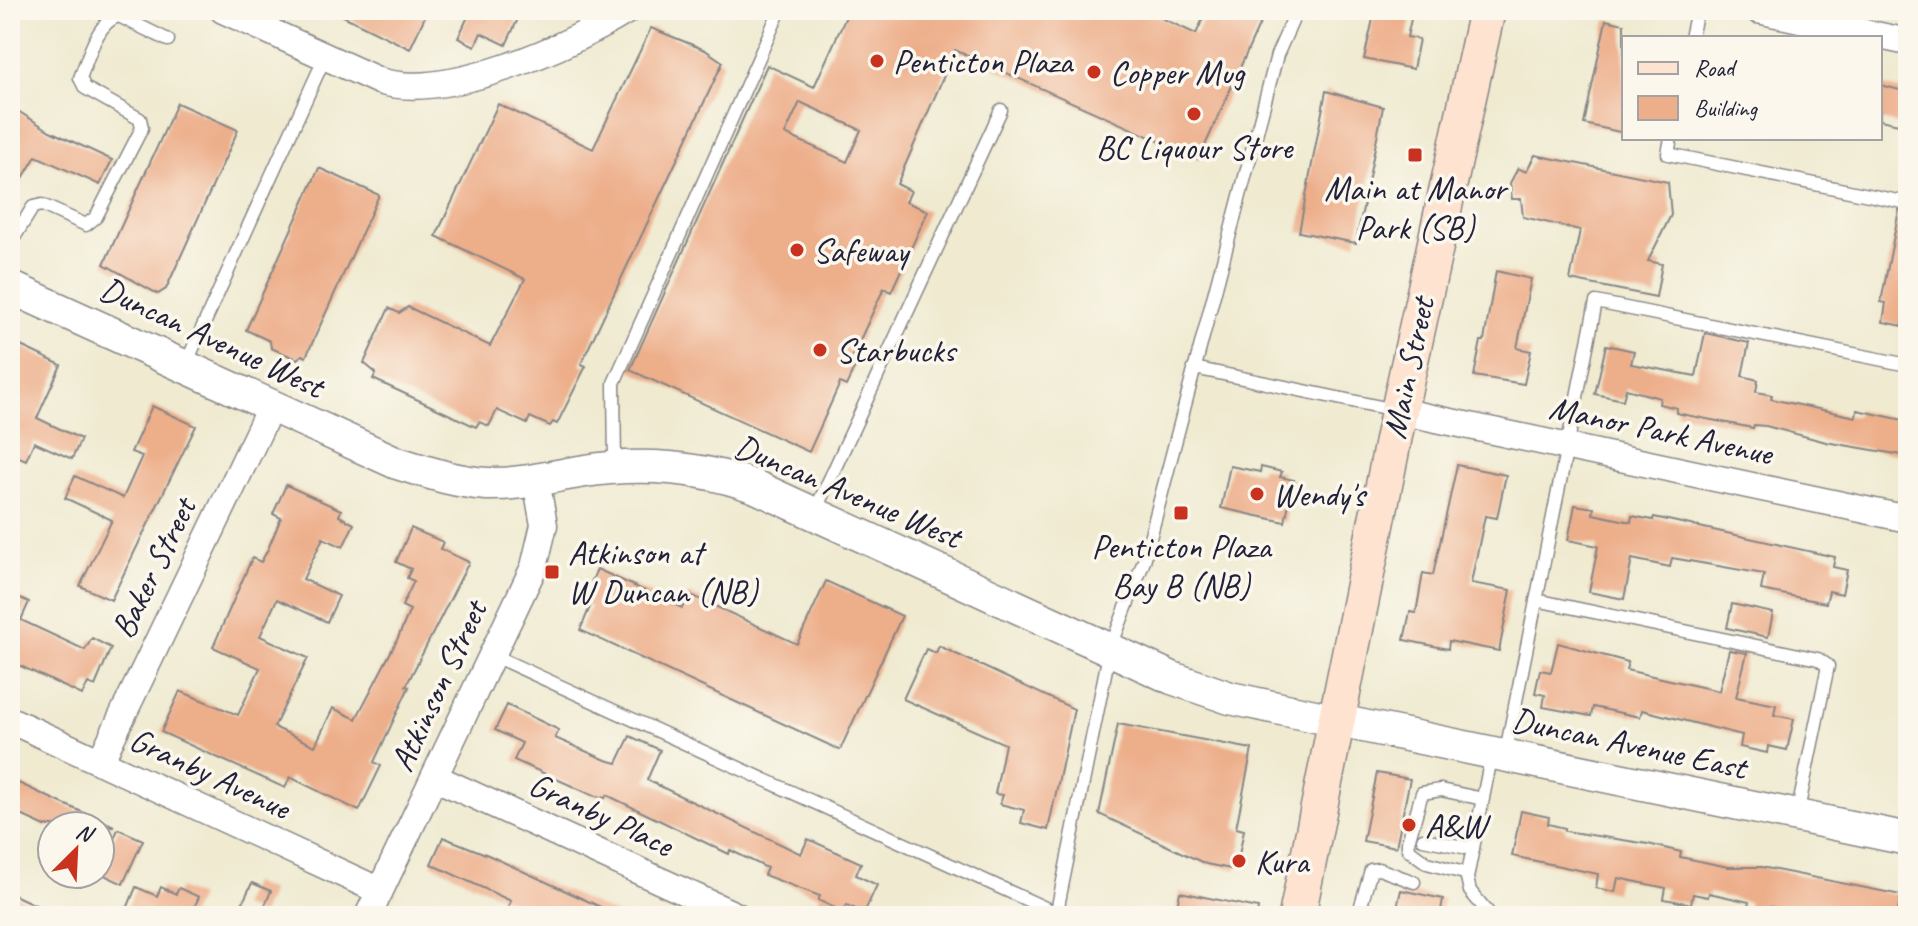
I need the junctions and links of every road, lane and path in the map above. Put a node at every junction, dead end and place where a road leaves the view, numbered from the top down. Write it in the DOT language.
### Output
graph roads {
  1 [pos="223,10"];
  2 [pos="628,10"];
  3 [pos="780,10"];
  4 [pos="1297,10"];
  5 [pos="1487,10"];
  6 [pos="1697,10"];
  7 [pos="1758,10"];
  8 [pos="1691,36"];
  9 [pos="1880,36"];
  10 [pos="1882,36"];
  11 [pos="168,40"];
  12 [pos="1908,42"];
  13 [pos="325,57"];
  14 [pos="1001,110"];
  15 [pos="1671,140"];
  16 [pos="1908,203"];
  17 [pos="10,244"];
  18 [pos="10,287"];
  19 [pos="1908,365"];
  20 [pos="185,366"];
  21 [pos="1194,368"];
  22 [pos="271,406"];
  23 [pos="1399,411"];
  24 [pos="1567,447"];
  25 [pos="615,467"];
  26 [pos="536,480"];
  27 [pos="814,513"];
  28 [pos="1908,519"];
  29 [pos="1536,600"];
  30 [pos="1110,649"];
  31 [pos="492,655"];
  32 [pos="10,720"];
  33 [pos="1335,720"];
  34 [pos="1498,754"];
  35 [pos="100,762"];
  36 [pos="434,777"];
  37 [pos="1483,799"];
  38 [pos="1796,818"];
  39 [pos="1423,839"];
  40 [pos="1908,839"];
  41 [pos="1473,849"];
  42 [pos="1468,876"];
  43 [pos="1414,882"];
  44 [pos="380,891"];
  45 [pos="1308,914"];
  46 [pos="1056,915"];
  47 [pos="368,916"];
  48 [pos="737,916"];
  49 [pos="1358,916"];
  50 [pos="1491,916"];
  1 -- 13 [label="street"];
  2 -- 13 [label="street"];
  3 -- 25 [label="lane"];
  4 -- 21 [label="lane"];
  5 -- 23 [label="main road, Main Street"];
  6 -- 8 [label="lane"];
  7 -- 9 [label="street"];
  10 -- 12 [label="street"];
  11 -- 17 [label="lane"];
  13 -- 20 [label="lane"];
  14 -- 27 [label="lane"];
  15 -- 16 [label="lane"];
  18 -- 20 [label="street, Duncan Avenue West"];
  19 -- 24 [label="lane"];
  20 -- 22 [label="street, Duncan Avenue West"];
  21 -- 23 [label="lane"];
  21 -- 30 [label="lane"];
  22 -- 26 [label="street, Duncan Avenue West"];
  22 -- 35 [label="street, Baker Street"];
  23 -- 24 [label="street, Manor Park Avenue"];
  23 -- 33 [label="main road, Main Street"];
  24 -- 28 [label="street, Manor Park Avenue"];
  24 -- 29 [label="lane"];
  25 -- 26 [label="street, Duncan Avenue West"];
  25 -- 27 [label="street, Duncan Avenue West"];
  26 -- 31 [label="street, Atkinson Street"];
  27 -- 30 [label="street, Duncan Avenue West"];
  29 -- 34 [label="lane"];
  29 -- 38 [label="lane"];
  30 -- 33 [label="street, Duncan Avenue West"];
  30 -- 46 [label="lane"];
  31 -- 36 [label="street, Atkinson Street"];
  31 -- 46 [label="lane"];
  32 -- 35 [label="street, Granby Avenue"];
  33 -- 34 [label="street, Duncan Avenue East"];
  33 -- 45 [label="main road, Main Street"];
  34 -- 37 [label="lane"];
  34 -- 38 [label="street, Duncan Avenue East"];
  35 -- 44 [label="street, Granby Avenue"];
  36 -- 44 [label="street, Atkinson Street"];
  36 -- 48 [label="street, Granby Place"];
  37 -- 41 [label="lane"];
  37 -- 42 [label="lane"];
  38 -- 40 [label="street, Duncan Avenue East"];
  39 -- 41 [label="lane"];
  41 -- 42 [label="lane"];
  42 -- 50 [label="lane"];
  43 -- 49 [label="lane"];
  44 -- 47 [label="street, Atkinson Street"];
}
